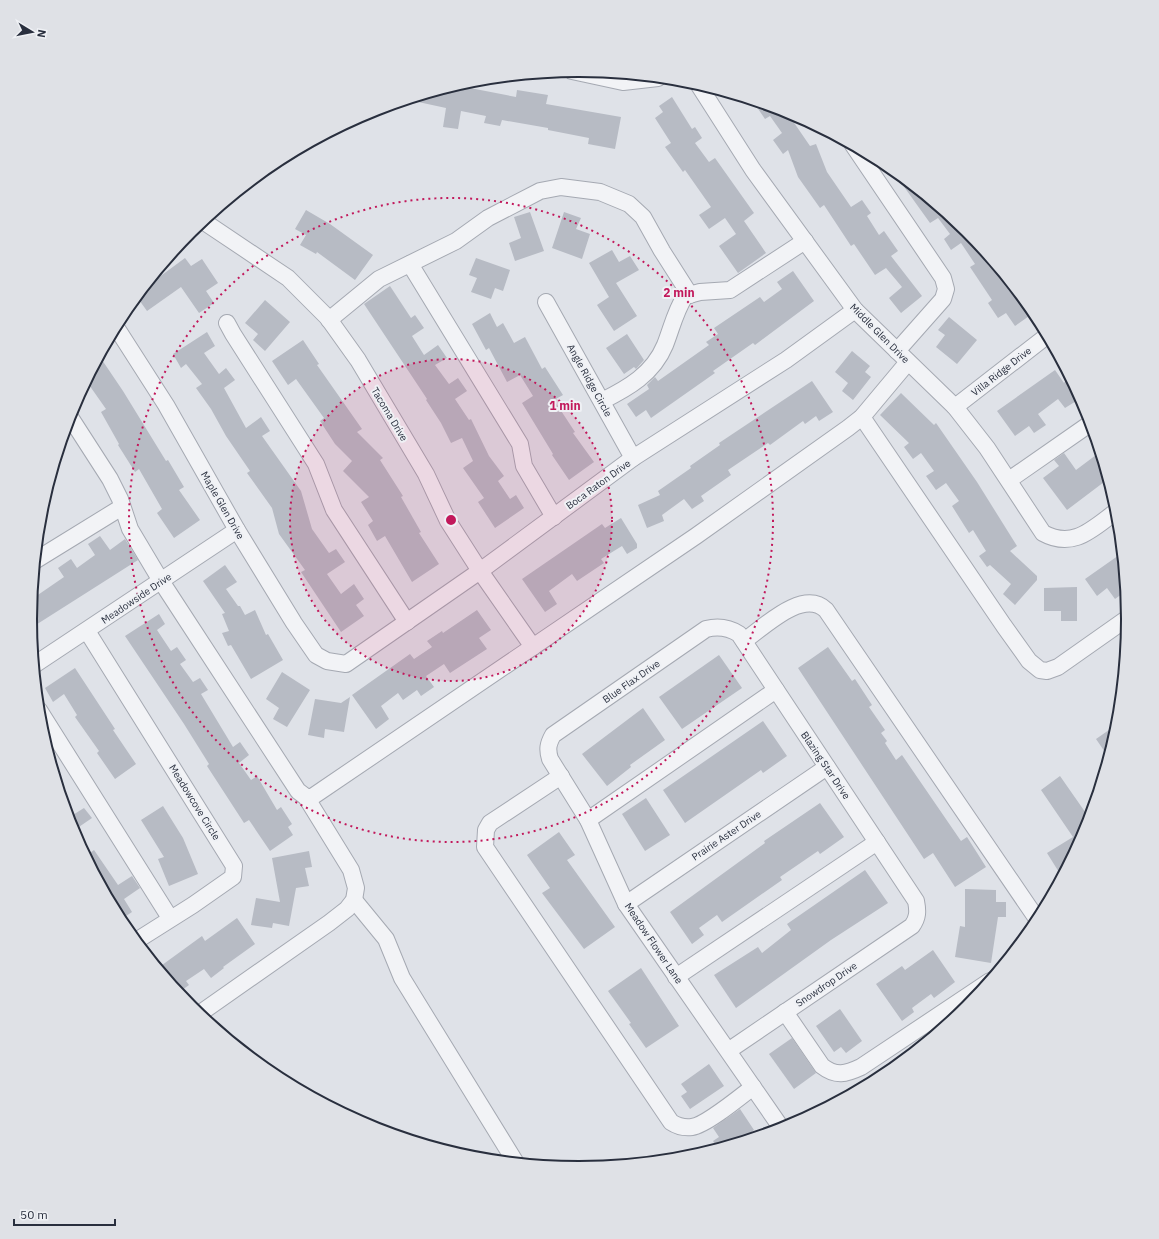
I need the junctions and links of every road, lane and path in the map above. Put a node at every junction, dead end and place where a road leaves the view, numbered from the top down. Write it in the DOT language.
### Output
graph roads {
  1 [pos="603,78"];
  2 [pos="636,80"];
  3 [pos="702,91"];
  4 [pos="860,155"];
  5 [pos="208,225"];
  6 [pos="805,241"];
  7 [pos="410,264"];
  8 [pos="690,294"];
  9 [pos="546,302"];
  10 [pos="855,310"];
  11 [pos="329,320"];
  12 [pos="227,323"];
  13 [pos="119,332"];
  14 [pos="1043,339"];
  15 [pos="902,356"];
  16 [pos="602,402"];
  17 [pos="955,407"];
  18 [pos="862,417"];
  19 [pos="74,423"];
  20 [pos="1086,426"];
  21 [pos="634,458"];
  22 [pos="1009,480"];
  23 [pos="122,507"];
  24 [pos="1112,514"];
  25 [pos="554,517"];
  26 [pos="237,530"];
  27 [pos="41,557"];
  28 [pos="480,571"];
  29 [pos="161,581"];
  30 [pos="407,622"];
  31 [pos="1122,622"];
  32 [pos="722,627"];
  33 [pos="87,631"];
  34 [pos="744,641"];
  35 [pos="533,647"];
  36 [pos="39,662"];
  37 [pos="346,664"];
  38 [pos="776,690"];
  39 [pos="47,722"];
  40 [pos="548,745"];
  41 [pos="827,767"];
  42 [pos="561,776"];
  43 [pos="306,797"];
  44 [pos="588,820"];
  45 [pos="877,842"];
  46 [pos="354,900"];
  47 [pos="626,904"];
  48 [pos="918,914"];
  49 [pos="1034,915"];
  50 [pos="170,918"];
  51 [pos="140,938"];
  52 [pos="676,977"];
  53 [pos="973,993"];
  54 [pos="204,1010"];
  55 [pos="785,1012"];
  56 [pos="728,1051"];
  57 [pos="753,1087"];
  58 [pos="779,1124"];
  59 [pos="513,1157"];
  1 -- 2 [label="street"];
  3 -- 6 [label="street, Middle Glen Drive"];
  4 -- 15 [label="street"];
  5 -- 11 [label="street, Tacoma Drive"];
  6 -- 8 [label="street"];
  6 -- 10 [label="street, Middle Glen Drive"];
  7 -- 8 [label="street"];
  7 -- 11 [label="street"];
  7 -- 25 [label="street"];
  8 -- 16 [label="street"];
  9 -- 16 [label="street, Angle Ridge Circle"];
  10 -- 15 [label="street, Middle Glen Drive"];
  10 -- 21 [label="street, Boca Raton Drive"];
  11 -- 28 [label="street, Tacoma Drive"];
  12 -- 30 [label="street"];
  13 -- 26 [label="street, Maple Glen Drive"];
  14 -- 17 [label="street, Villa Ridge Drive"];
  15 -- 17 [label="street, Middle Glen Drive"];
  15 -- 18 [label="street"];
  16 -- 21 [label="street, Angle Ridge Circle"];
  17 -- 22 [label="street, Middle Glen Drive"];
  18 -- 31 [label="street"];
  18 -- 35 [label="street"];
  19 -- 23 [label="street"];
  20 -- 22 [label="street"];
  21 -- 25 [label="street, Boca Raton Drive"];
  22 -- 24 [label="street, Middle Glen Drive"];
  23 -- 27 [label="street"];
  23 -- 29 [label="street"];
  25 -- 28 [label="street, Boca Raton Drive"];
  26 -- 29 [label="street, Meadowside Drive"];
  26 -- 37 [label="street, Maple Glen Drive"];
  28 -- 30 [label="street, Boca Raton Drive"];
  28 -- 35 [label="street, Tacoma Drive"];
  29 -- 33 [label="street, Meadowside Drive"];
  29 -- 43 [label="street"];
  30 -- 37 [label="street, Boca Raton Drive"];
  32 -- 34 [label="street, Blazing Star Drive"];
  32 -- 40 [label="street, Blue Flax Drive"];
  33 -- 36 [label="street, Meadowside Drive"];
  33 -- 50 [label="street, Meadowcove Circle"];
  34 -- 38 [label="street, Blazing Star Drive"];
  34 -- 49 [label="street"];
  35 -- 43 [label="street"];
  38 -- 41 [label="street, Blazing Star Drive"];
  38 -- 44 [label="street"];
  39 -- 50 [label="street"];
  40 -- 42 [label="street, Meadow Flower Lane"];
  41 -- 45 [label="street, Blazing Star Drive"];
  41 -- 47 [label="street, Prairie Aster Drive"];
  42 -- 44 [label="street, Meadow Flower Lane"];
  42 -- 57 [label="street"];
  43 -- 46 [label="street"];
  44 -- 47 [label="street, Meadow Flower Lane"];
  45 -- 48 [label="street, Blazing Star Drive"];
  45 -- 52 [label="street"];
  46 -- 54 [label="street"];
  46 -- 59 [label="street"];
  47 -- 52 [label="street, Meadow Flower Lane"];
  48 -- 55 [label="street, Snowdrop Drive"];
  50 -- 51 [label="street, Meadowcove Circle"];
  52 -- 56 [label="street, Meadow Flower Lane"];
  53 -- 55 [label="street"];
  55 -- 56 [label="street, Snowdrop Drive"];
  56 -- 57 [label="street, Meadow Flower Lane"];
  57 -- 58 [label="street, Meadow Flower Lane"];
}
